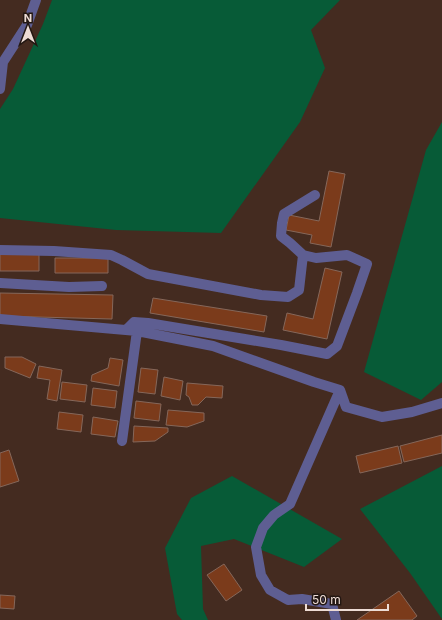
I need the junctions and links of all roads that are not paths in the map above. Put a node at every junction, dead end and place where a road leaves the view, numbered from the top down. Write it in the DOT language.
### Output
graph roads {
  1 [pos="36,0"];
  2 [pos="2,63"];
  3 [pos="0,89"];
  4 [pos="315,195"];
  5 [pos="0,250"];
  6 [pos="303,256"];
  7 [pos="0,283"];
  8 [pos="102,286"];
  9 [pos="0,319"];
  10 [pos="126,330"];
  11 [pos="137,332"];
  12 [pos="340,390"];
  13 [pos="442,403"];
  14 [pos="122,441"];
  15 [pos="336,620"];
  1 -- 2 [label="street"];
  2 -- 3 [label="street"];
  4 -- 6 [label="street"];
  5 -- 6 [label="street"];
  6 -- 10 [label="street"];
  7 -- 8 [label="street"];
  9 -- 10 [label="street"];
  10 -- 11 [label="street"];
  11 -- 12 [label="street"];
  11 -- 14 [label="street"];
  12 -- 13 [label="street"];
  12 -- 15 [label="street"];
}
